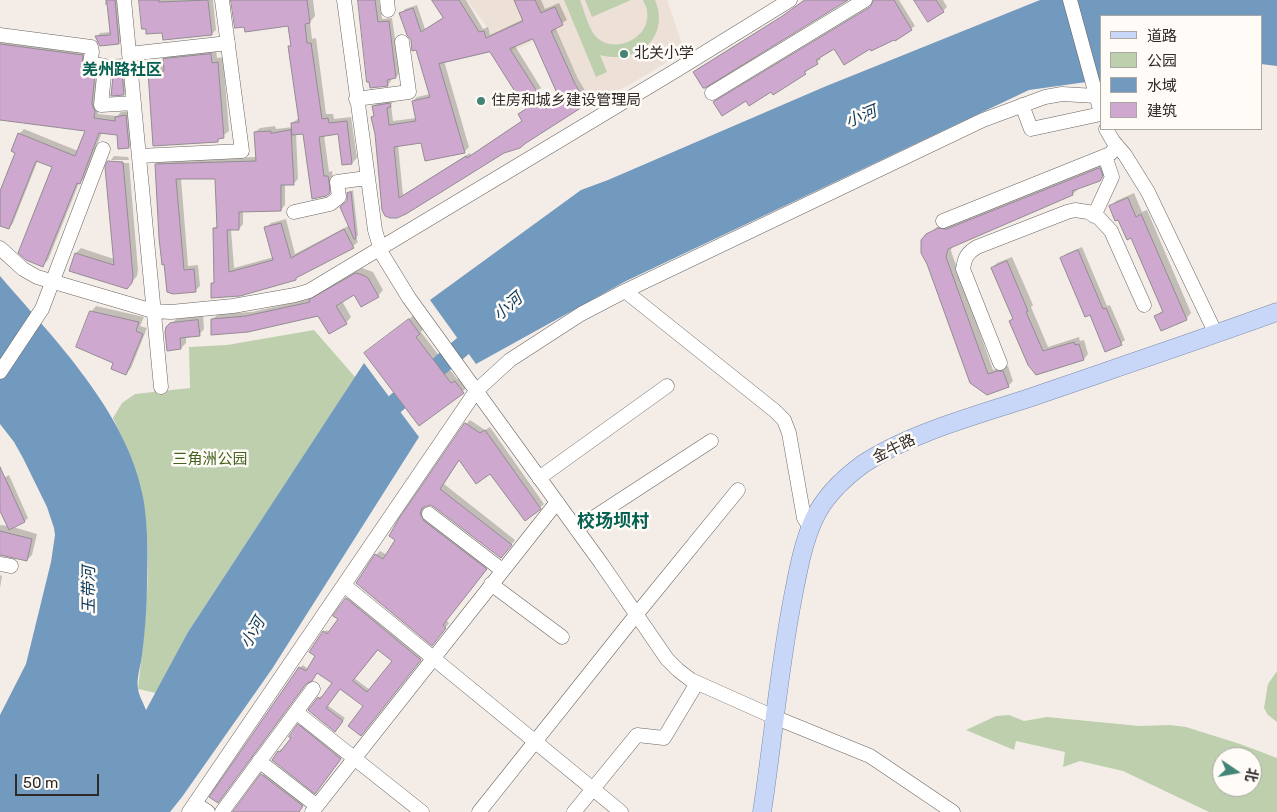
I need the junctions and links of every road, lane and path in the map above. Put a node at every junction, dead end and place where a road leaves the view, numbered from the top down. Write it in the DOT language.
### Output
graph roads {
  1 [pos="124,0"];
  2 [pos="222,0"];
  3 [pos="344,0"];
  4 [pos="790,0"];
  5 [pos="865,0"];
  6 [pos="1070,0"];
  7 [pos="0,35"];
  8 [pos="402,42"];
  9 [pos="228,43"];
  10 [pos="129,54"];
  11 [pos="712,93"];
  12 [pos="1095,93"];
  13 [pos="356,99"];
  14 [pos="134,103"];
  15 [pos="1022,105"];
  16 [pos="1100,110"];
  17 [pos="1100,114"];
  18 [pos="1107,130"];
  19 [pos="1117,146"];
  20 [pos="103,149"];
  21 [pos="139,156"];
  22 [pos="1105,156"];
  23 [pos="367,178"];
  24 [pos="294,212"];
  25 [pos="1094,216"];
  26 [pos="943,221"];
  27 [pos="0,248"];
  28 [pos="380,248"];
  29 [pos="52,282"];
  30 [pos="625,291"];
  31 [pos="1144,305"];
  32 [pos="153,311"];
  33 [pos="1277,312"];
  34 [pos="1216,334"];
  35 [pos="1000,363"];
  36 [pos="0,372"];
  37 [pos="667,386"];
  38 [pos="161,387"];
  39 [pos="474,388"];
  40 [pos="711,442"];
  41 [pos="539,478"];
  42 [pos="738,490"];
  43 [pos="556,502"];
  44 [pos="429,514"];
  45 [pos="810,528"];
  46 [pos="576,529"];
  47 [pos="502,570"];
  48 [pos="491,584"];
  49 [pos="344,585"];
  50 [pos="636,615"];
  51 [pos="562,637"];
  52 [pos="433,658"];
  53 [pos="697,683"];
  54 [pos="312,689"];
  55 [pos="296,712"];
  56 [pos="774,717"];
  57 [pos="535,742"];
  58 [pos="354,758"];
  59 [pos="259,761"];
  60 [pos="593,789"];
  61 [pos="192,808"];
  62 [pos="314,809"];
  63 [pos="208,812"];
  64 [pos="222,812"];
  65 [pos="422,812"];
  66 [pos="479,812"];
  67 [pos="574,812"];
  68 [pos="621,812"];
  69 [pos="762,812"];
  70 [pos="953,812"];
  1 -- 10 [label="street"];
  2 -- 9 [label="street"];
  3 -- 13 [label="street"];
  4 -- 28 [label="street"];
  5 -- 11 [label="street"];
  6 -- 12 [label="street"];
  7 -- 14 [label="street"];
  8 -- 13 [label="street"];
  9 -- 10 [label="street"];
  9 -- 21 [label="street"];
  10 -- 14 [label="street"];
  12 -- 15 [label="street"];
  12 -- 16 [label="street"];
  13 -- 23 [label="street"];
  14 -- 21 [label="street"];
  15 -- 17 [label="street"];
  15 -- 30 [label="street"];
  18 -- 19 [label="street"];
  19 -- 22 [label="street"];
  19 -- 34 [label="street"];
  20 -- 29 [label="street"];
  21 -- 32 [label="street"];
  22 -- 25 [label="street"];
  22 -- 26 [label="street"];
  23 -- 24 [label="street"];
  23 -- 28 [label="street"];
  25 -- 31 [label="street"];
  25 -- 35 [label="street"];
  27 -- 29 [label="street"];
  28 -- 32 [label="street"];
  28 -- 39 [label="street"];
  29 -- 32 [label="street"];
  29 -- 36 [label="street"];
  30 -- 39 [label="street"];
  30 -- 45 [label="street"];
  32 -- 38 [label="street"];
  33 -- 34 [label="main road, 金牛路"];
  34 -- 45 [label="main road, 金牛路"];
  37 -- 41 [label="street"];
  39 -- 41 [label="street"];
  39 -- 49 [label="street"];
  40 -- 46 [label="street"];
  41 -- 43 [label="street"];
  42 -- 50 [label="street"];
  43 -- 46 [label="street"];
  43 -- 47 [label="street"];
  44 -- 47 [label="street"];
  45 -- 56 [label="main road, 金牛路"];
  46 -- 50 [label="street"];
  47 -- 48 [label="street"];
  48 -- 51 [label="street"];
  48 -- 52 [label="street"];
  49 -- 52 [label="street"];
  49 -- 61 [label="street"];
  50 -- 53 [label="street"];
  50 -- 57 [label="street"];
  52 -- 57 [label="street"];
  52 -- 58 [label="street"];
  53 -- 56 [label="street"];
  53 -- 60 [label="street"];
  54 -- 55 [label="street"];
  55 -- 58 [label="street"];
  55 -- 59 [label="street"];
  56 -- 69 [label="main road, 金牛路"];
  56 -- 70 [label="street"];
  57 -- 60 [label="street"];
  57 -- 66 [label="street"];
  58 -- 62 [label="street"];
  58 -- 65 [label="street"];
  59 -- 62 [label="street"];
  59 -- 64 [label="street"];
  60 -- 67 [label="street"];
  60 -- 68 [label="street"];
  61 -- 63 [label="street"];
}
